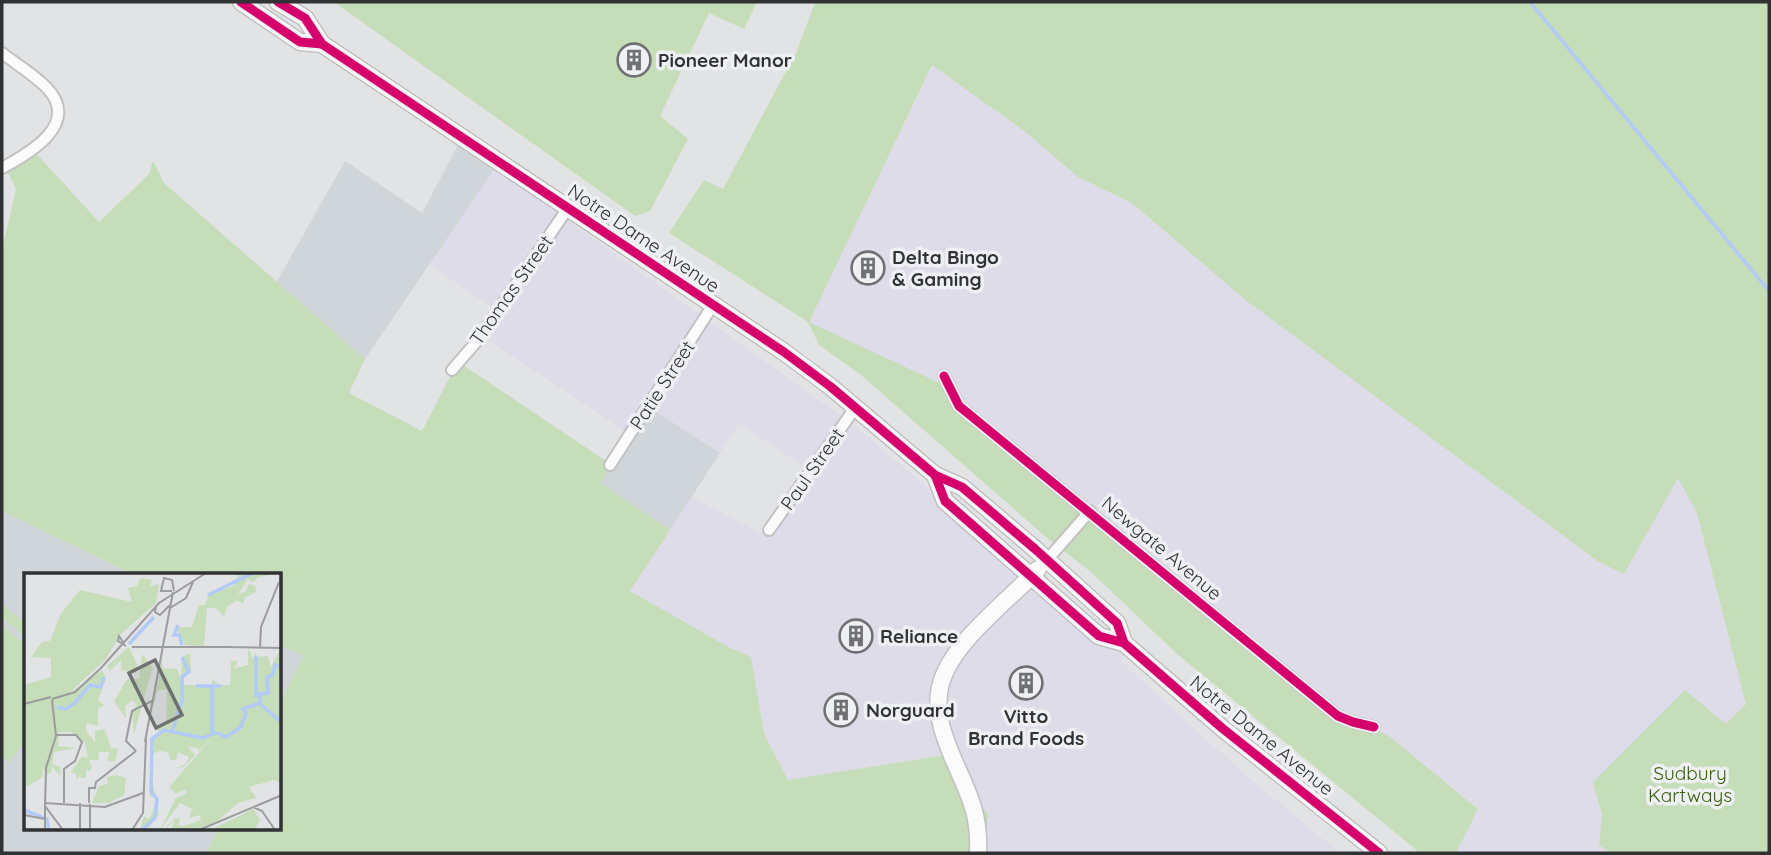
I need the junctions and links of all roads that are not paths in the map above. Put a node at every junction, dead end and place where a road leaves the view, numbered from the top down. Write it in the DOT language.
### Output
graph roads {
  1 [pos="241,2"];
  2 [pos="278,2"];
  3 [pos="322,44"];
  4 [pos="2,53"];
  5 [pos="2,168"];
  6 [pos="568,208"];
  7 [pos="713,306"];
  8 [pos="452,370"];
  9 [pos="944,376"];
  10 [pos="855,408"];
  11 [pos="610,464"];
  12 [pos="935,475"];
  13 [pos="1090,510"];
  14 [pos="769,530"];
  15 [pos="1047,560"];
  16 [pos="1031,577"];
  17 [pos="1124,643"];
  18 [pos="1374,727"];
  19 [pos="978,853"];
  20 [pos="1379,853"];
  1 -- 3 [label="main road, Notre Dame Avenue"];
  2 -- 3 [label="main road, Notre Dame Avenue"];
  3 -- 6 [label="main road, Notre Dame Avenue"];
  4 -- 5 [label="street"];
  6 -- 7 [label="main road, Notre Dame Avenue"];
  6 -- 8 [label="street, Thomas Street"];
  7 -- 10 [label="main road, Notre Dame Avenue"];
  7 -- 11 [label="street, Patie Street"];
  9 -- 13 [label="street, Newgate Avenue"];
  10 -- 12 [label="main road, Notre Dame Avenue"];
  10 -- 14 [label="street, Paul Street"];
  12 -- 15 [label="main road, Notre Dame Avenue"];
  12 -- 16 [label="main road, Notre Dame Avenue"];
  13 -- 15 [label="street, Newgate Avenue"];
  13 -- 18 [label="street, Newgate Avenue"];
  15 -- 16 [label="main road"];
  15 -- 17 [label="main road, Notre Dame Avenue"];
  16 -- 17 [label="main road, Notre Dame Avenue"];
  16 -- 19 [label="main road"];
  17 -- 20 [label="main road, Notre Dame Avenue"];
}
